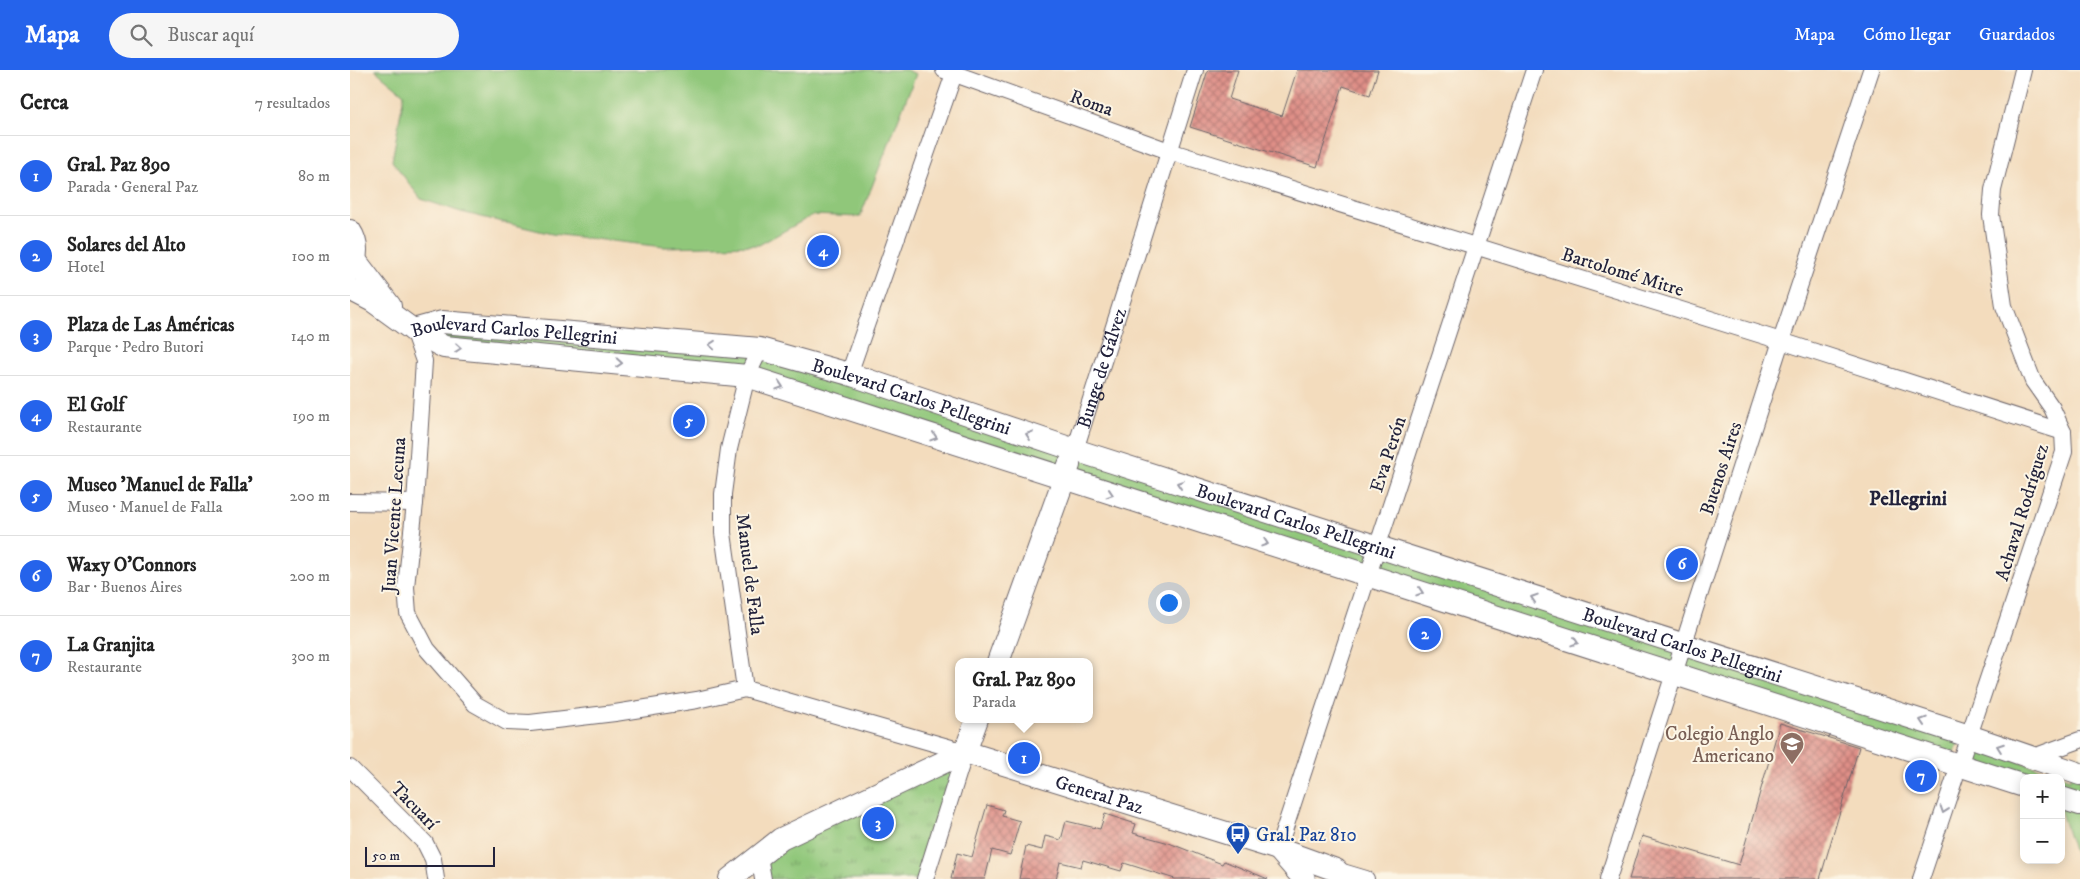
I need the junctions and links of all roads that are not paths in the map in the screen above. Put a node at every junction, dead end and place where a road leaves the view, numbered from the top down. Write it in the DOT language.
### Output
graph roads {
  1 [pos="1194,70"];
  2 [pos="1534,70"];
  3 [pos="1870,70"];
  4 [pos="949,72"];
  5 [pos="2018,72"];
  6 [pos="1169,151"];
  7 [pos="350,231"];
  8 [pos="1475,246"];
  9 [pos="353,265"];
  10 [pos="350,289"];
  11 [pos="413,330"];
  12 [pos="1781,340"];
  13 [pos="760,349"];
  14 [pos="849,374"];
  15 [pos="747,376"];
  16 [pos="2063,432"];
  17 [pos="1075,450"];
  18 [pos="1064,479"];
  19 [pos="350,502"];
  20 [pos="415,503"];
  21 [pos="1378,547"];
  22 [pos="1369,576"];
  23 [pos="1684,646"];
  24 [pos="999,658"];
  25 [pos="1675,674"];
  26 [pos="745,689"];
  27 [pos="976,723"];
  28 [pos="1969,736"];
  29 [pos="2080,740"];
  30 [pos="965,752"];
  31 [pos="2031,758"];
  32 [pos="1959,764"];
  33 [pos="350,768"];
  34 [pos="2080,774"];
  35 [pos="2020,785"];
  36 [pos="2065,799"];
  37 [pos="2080,804"];
  38 [pos="1278,849"];
  39 [pos="759,856"];
  40 [pos="1340,874"];
  41 [pos="436,879"];
  42 [pos="730,879"];
  43 [pos="763,879"];
  44 [pos="925,879"];
  45 [pos="1304,879"];
  46 [pos="1366,879"];
  47 [pos="1608,879"];
  48 [pos="1921,879"];
  1 -- 6 [label="street, Bunge de Gálvez"];
  2 -- 8 [label="street, Eva Perón"];
  3 -- 12 [label="street, Buenos Aires"];
  4 -- 6 [label="street, Roma"];
  4 -- 14 [label="street"];
  5 -- 16 [label="street, Achaval Rodríguez"];
  6 -- 8 [label="street, Bartolomé Mitre"];
  6 -- 17 [label="street, Bunge de Gálvez"];
  7 -- 9 [label="street"];
  8 -- 12 [label="street, Bartolomé Mitre"];
  8 -- 21 [label="street, Eva Perón"];
  9 -- 11 [label="street"];
  10 -- 11 [label="street"];
  13 -- 11 [label="street, Boulevard Carlos Pellegrini, one-way"];
  11 -- 15 [label="street, Boulevard Carlos Pellegrini, one-way"];
  11 -- 20 [label="street, Juan Vicente Lecuna"];
  12 -- 16 [label="street, Bartolomé Mitre"];
  12 -- 23 [label="street, Buenos Aires"];
  13 -- 14 [label="street, Boulevard Carlos Pellegrini"];
  13 -- 15 [label="street, Manuel de Falla"];
  17 -- 14 [label="street, Boulevard Carlos Pellegrini, one-way"];
  15 -- 18 [label="street, Boulevard Carlos Pellegrini, one-way"];
  15 -- 26 [label="street, Manuel de Falla"];
  16 -- 28 [label="street, Achaval Rodríguez"];
  17 -- 18 [label="street, Bunge de Gálvez"];
  21 -- 17 [label="street, Boulevard Carlos Pellegrini, one-way"];
  18 -- 22 [label="street, Boulevard Carlos Pellegrini, one-way"];
  18 -- 24 [label="street, Bunge de Gálvez"];
  19 -- 20 [label="street"];
  20 -- 26 [label="street, Juan Vicente Lecuna"];
  21 -- 22 [label="street, Eva Perón"];
  23 -- 21 [label="street, Boulevard Carlos Pellegrini, one-way"];
  22 -- 25 [label="street, Boulevard Carlos Pellegrini, one-way"];
  22 -- 38 [label="street, Eva Perón"];
  23 -- 25 [label="street, Buenos Aires"];
  28 -- 23 [label="street, Boulevard Carlos Pellegrini, one-way"];
  25 -- 32 [label="street, Boulevard Carlos Pellegrini"];
  25 -- 47 [label="street, Buenos Aires"];
  26 -- 30 [label="street, General Paz"];
  27 -- 30 [label="street"];
  31 -- 28 [label="street, Boulevard Carlos Pellegrini, one-way"];
  28 -- 32 [label="street, Achaval Rodríguez"];
  29 -- 31 [label="street"];
  30 -- 38 [label="street, General Paz"];
  30 -- 39 [label="street"];
  30 -- 44 [label="street"];
  31 -- 34 [label="street, Boulevard Carlos Pellegrini"];
  32 -- 35 [label="street, Boulevard Carlos Pellegrini"];
  32 -- 48 [label="street, Achaval Rodríguez, one-way"];
  33 -- 41 [label="street, Tacuarí"];
  36 -- 37 [label="street"];
  38 -- 40 [label="street, General Paz"];
  38 -- 45 [label="street"];
  39 -- 42 [label="street"];
  39 -- 43 [label="street"];
  40 -- 46 [label="street, General Paz"];
}
